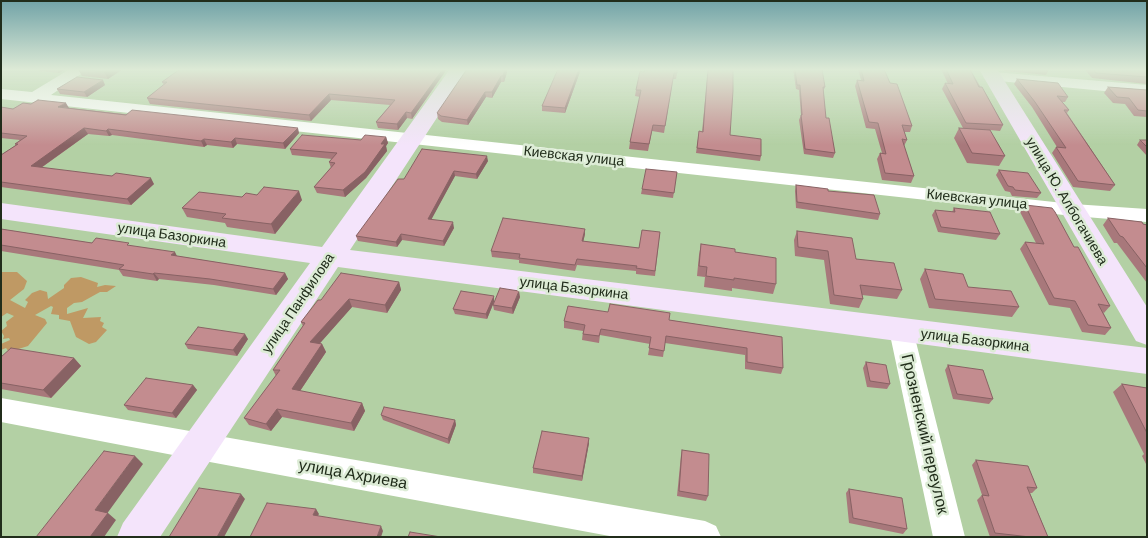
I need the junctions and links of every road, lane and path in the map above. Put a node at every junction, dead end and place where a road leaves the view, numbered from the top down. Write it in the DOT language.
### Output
graph roads {
  1 [pos="1,94"];
  2 [pos="40,94"];
  3 [pos="443,94"];
  4 [pos="1003,94"];
  5 [pos="34,98"];
  6 [pos="412,138"];
  7 [pos="1073,210"];
  8 [pos="1,212"];
  9 [pos="1147,216"];
  10 [pos="329,257"];
  11 [pos="901,330"];
  12 [pos="1147,332"];
  13 [pos="1147,360"];
  14 [pos="1,410"];
  15 [pos="199,447"];
  16 [pos="137,537"];
  17 [pos="704,537"];
  18 [pos="949,537"];
  1 -- 5 [label="street, Киевская улица"];
  2 -- 5 [label="street"];
  3 -- 6 [label="street, улица Панфилова"];
  4 -- 7 [label="street, улица Ю. Албогачиева"];
  5 -- 6 [label="street, Киевская улица"];
  6 -- 7 [label="street, Киевская улица"];
  6 -- 10 [label="street, улица Панфилова"];
  7 -- 9 [label="street, Киевская улица"];
  7 -- 12 [label="street, улица Ю. Албогачиева"];
  8 -- 10 [label="street, улица Базоркина"];
  10 -- 11 [label="street, улица Базоркина"];
  10 -- 15 [label="street, улица Панфилова"];
  11 -- 13 [label="street, улица Базоркина"];
  11 -- 18 [label="street, Грозненский переулок"];
  14 -- 15 [label="street, улица Ахриева"];
  15 -- 16 [label="street, улица Панфилова"];
  15 -- 17 [label="street, улица Ахриева"];
}
